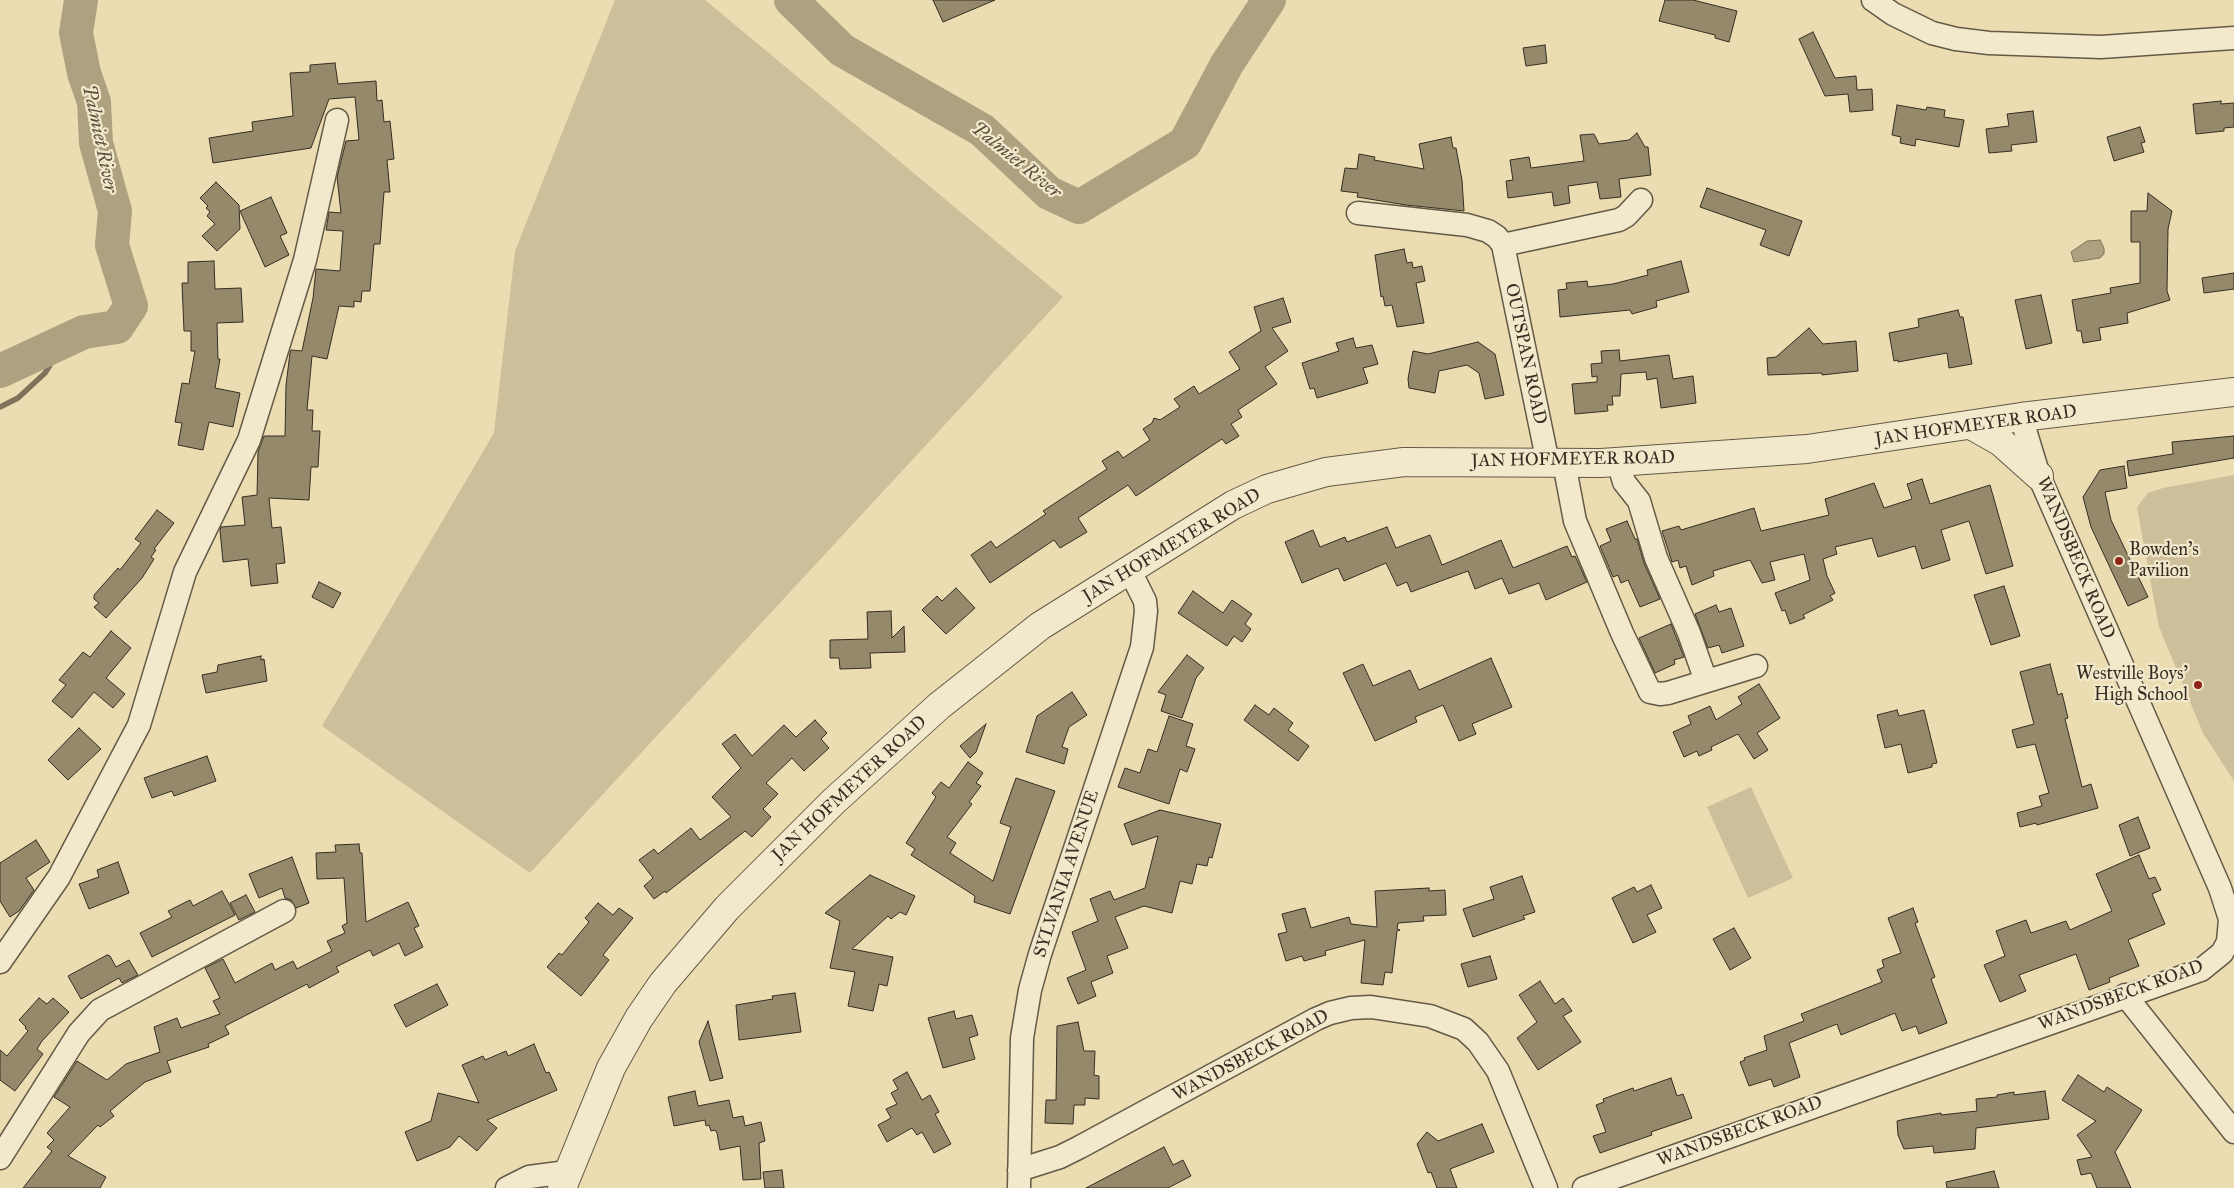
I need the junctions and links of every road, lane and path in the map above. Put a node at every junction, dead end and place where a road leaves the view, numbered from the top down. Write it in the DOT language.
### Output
graph roads {
  1 [pos="1873,0"];
  2 [pos="2234,38"];
  3 [pos="337,120"];
  4 [pos="1641,200"];
  5 [pos="1358,213"];
  6 [pos="1503,245"];
  7 [pos="2234,392"];
  8 [pos="2021,417"];
  9 [pos="1971,425"];
  10 [pos="1618,462"];
  11 [pos="1556,463"];
  12 [pos="2039,476"];
  13 [pos="1129,569"];
  14 [pos="1756,666"];
  15 [pos="1706,681"];
  16 [pos="284,911"];
  17 [pos="0,962"];
  18 [pos="2125,995"];
  19 [pos="2234,1132"];
  20 [pos="0,1158"];
  21 [pos="1019,1179"];
  22 [pos="564,1180"];
  23 [pos="507,1188"];
  24 [pos="1546,1188"];
  25 [pos="1584,1188"];
  1 -- 2 [label="street"];
  3 -- 17 [label="street"];
  4 -- 6 [label="street"];
  5 -- 6 [label="street"];
  6 -- 11 [label="street, OUTSPAN ROAD"];
  7 -- 8 [label="street, JAN HOFMEYER ROAD"];
  8 -- 9 [label="street, JAN HOFMEYER ROAD"];
  8 -- 12 [label="street, WANDSBECK ROAD"];
  9 -- 10 [label="street, JAN HOFMEYER ROAD"];
  9 -- 12 [label="street"];
  10 -- 11 [label="street, JAN HOFMEYER ROAD"];
  10 -- 15 [label="street"];
  11 -- 13 [label="street, JAN HOFMEYER ROAD"];
  11 -- 15 [label="street, OUTSPAN ROAD"];
  12 -- 18 [label="street, WANDSBECK ROAD"];
  13 -- 21 [label="street, SYLVANIA AVENUE"];
  13 -- 22 [label="street, JAN HOFMEYER ROAD"];
  14 -- 15 [label="street"];
  16 -- 20 [label="street"];
  18 -- 19 [label="street"];
  18 -- 25 [label="street, WANDSBECK ROAD"];
  21 -- 24 [label="street, WANDSBECK ROAD"];
  22 -- 23 [label="street"];
}
